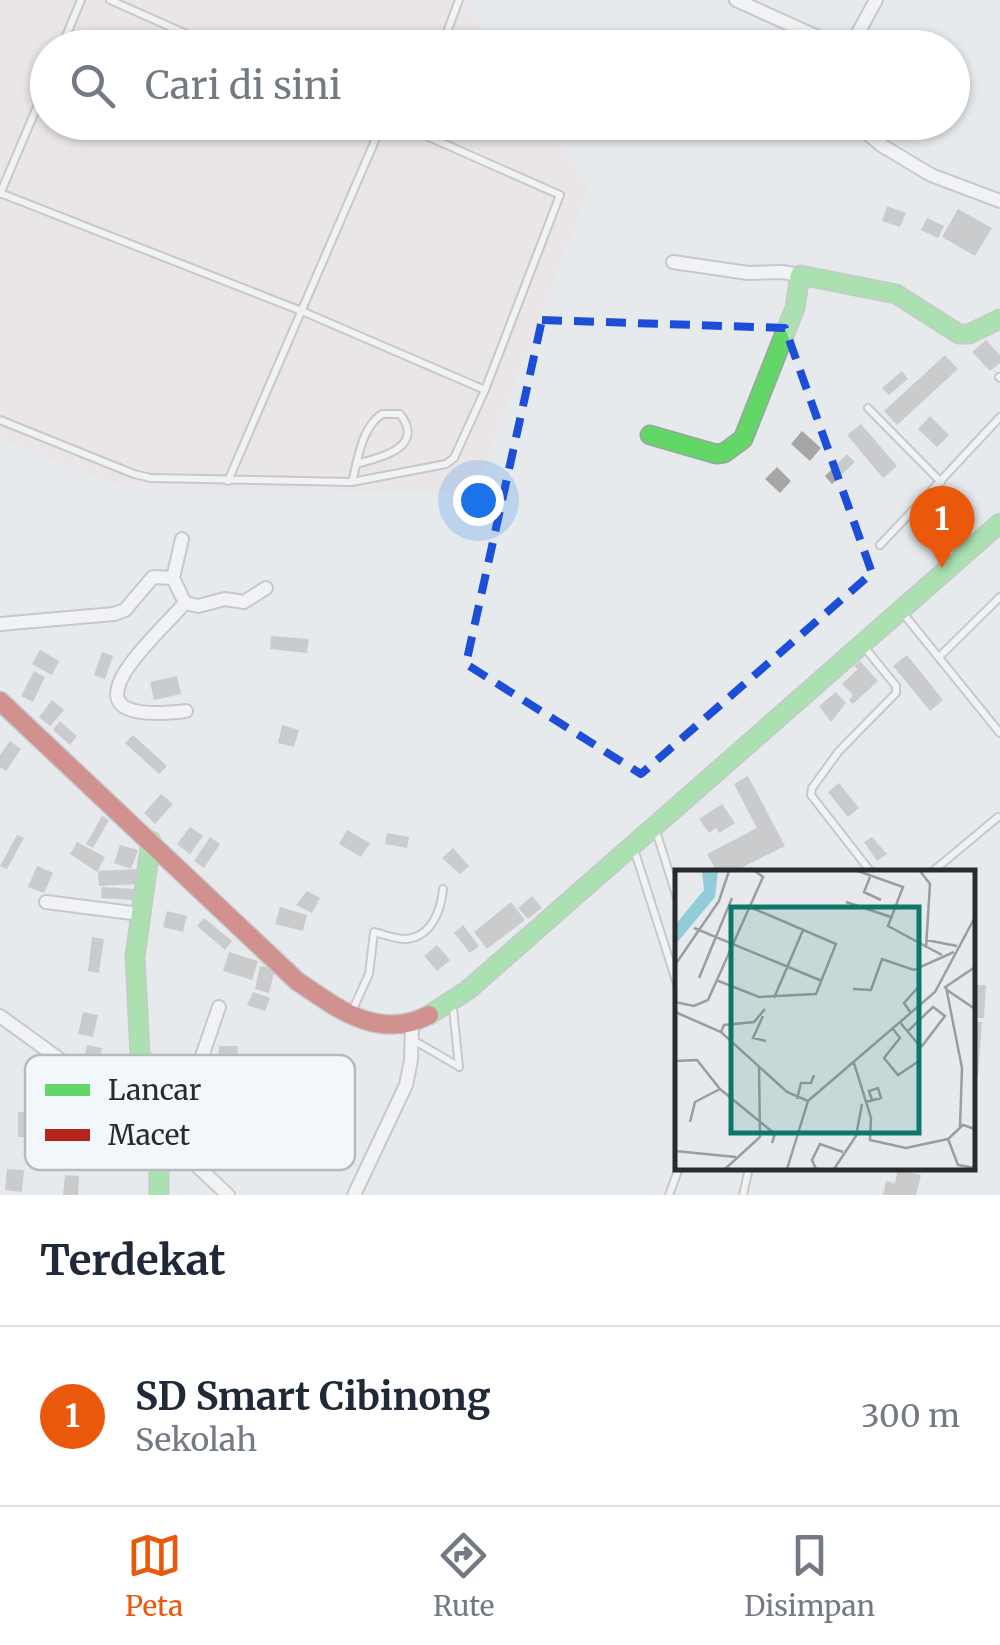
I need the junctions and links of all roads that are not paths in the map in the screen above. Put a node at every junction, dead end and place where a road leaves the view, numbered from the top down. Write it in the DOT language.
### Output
graph roads {
  1 [pos="81,0"];
  2 [pos="110,0"];
  3 [pos="459,0"];
  4 [pos="736,0"];
  5 [pos="876,0"];
  6 [pos="68,30"];
  7 [pos="178,30"];
  8 [pos="448,30"];
  9 [pos="802,30"];
  10 [pos="860,30"];
  11 [pos="30,123"];
  12 [pos="375,140"];
  13 [pos="441,140"];
  14 [pos="875,140"];
  15 [pos="0,194"];
  16 [pos="1000,201"];
  17 [pos="674,262"];
  18 [pos="800,276"];
  19 [pos="304,312"];
  20 [pos="1000,319"];
  21 [pos="485,390"];
  22 [pos="868,408"];
  23 [pos="1000,417"];
  24 [pos="0,420"];
  25 [pos="650,435"];
  26 [pos="356,464"];
  27 [pos="228,481"];
  28 [pos="352,482"];
  29 [pos="941,482"];
  30 [pos="917,506"];
  31 [pos="958,522"];
  32 [pos="1000,523"];
  33 [pos="182,539"];
  34 [pos="936,540"];
  35 [pos="880,546"];
  36 [pos="956,560"];
  37 [pos="174,578"];
  38 [pos="266,588"];
  39 [pos="1000,597"];
  40 [pos="186,603"];
  41 [pos="902,611"];
  42 [pos="0,624"];
  43 [pos="861,644"];
  44 [pos="938,657"];
  45 [pos="0,701"];
  46 [pos="186,711"];
  47 [pos="1000,732"];
  48 [pos="998,817"];
  49 [pos="654,825"];
  50 [pos="151,841"];
  51 [pos="632,845"];
  52 [pos="868,870"];
  53 [pos="934,870"];
  54 [pos="444,889"];
  55 [pos="675,892"];
  56 [pos="46,902"];
  57 [pos="140,914"];
  58 [pos="675,978"];
  59 [pos="453,1002"];
  60 [pos="219,1007"];
  61 [pos="350,1014"];
  62 [pos="0,1016"];
  63 [pos="412,1032"];
  64 [pos="58,1055"];
  65 [pos="140,1055"];
  66 [pos="202,1055"];
  67 [pos="159,1170"];
  68 [pos="205,1170"];
  69 [pos="677,1170"];
  70 [pos="749,1170"];
  71 [pos="158,1195"];
  72 [pos="228,1195"];
  73 [pos="354,1195"];
  74 [pos="669,1195"];
  75 [pos="743,1195"];
  1 -- 6 [label="lane"];
  2 -- 7 [label="lane"];
  3 -- 8 [label="lane"];
  4 -- 9 [label="street"];
  5 -- 10 [label="street"];
  11 -- 15 [label="lane"];
  12 -- 19 [label="lane"];
  13 -- 21 [label="lane"];
  14 -- 16 [label="street"];
  15 -- 19 [label="lane"];
  17 -- 18 [label="street"];
  18 -- 20 [label="main road"];
  18 -- 25 [label="main road"];
  19 -- 21 [label="lane"];
  19 -- 27 [label="lane"];
  21 -- 28 [label="lane"];
  22 -- 29 [label="lane"];
  23 -- 29 [label="lane"];
  24 -- 27 [label="lane"];
  26 -- 26 [label="lane"];
  26 -- 28 [label="lane"];
  27 -- 28 [label="lane"];
  29 -- 30 [label="lane"];
  30 -- 34 [label="lane"];
  30 -- 35 [label="lane"];
  31 -- 34 [label="lane"];
  32 -- 36 [label="main road"];
  33 -- 37 [label="street"];
  34 -- 36 [label="lane"];
  36 -- 41 [label="main road"];
  37 -- 40 [label="street"];
  37 -- 42 [label="street"];
  38 -- 40 [label="street"];
  39 -- 44 [label="lane"];
  40 -- 46 [label="street"];
  41 -- 43 [label="main road"];
  41 -- 44 [label="lane"];
  43 -- 49 [label="main road"];
  43 -- 52 [label="lane"];
  44 -- 47 [label="lane"];
  45 -- 50 [label="main road"];
  48 -- 53 [label="lane"];
  49 -- 51 [label="main road"];
  49 -- 55 [label="lane"];
  50 -- 57 [label="main road"];
  50 -- 61 [label="main road"];
  51 -- 58 [label="lane"];
  51 -- 59 [label="main road"];
  54 -- 61 [label="lane"];
  56 -- 57 [label="street"];
  57 -- 65 [label="main road"];
  59 -- 63 [label="main road"];
  59 -- 63 [label="lane"];
  60 -- 66 [label="street"];
  61 -- 63 [label="main road"];
  62 -- 64 [label="street"];
  63 -- 73 [label="street"];
  67 -- 71 [label="main road"];
  68 -- 72 [label="street"];
  69 -- 74 [label="lane"];
  70 -- 75 [label="lane"];
}
